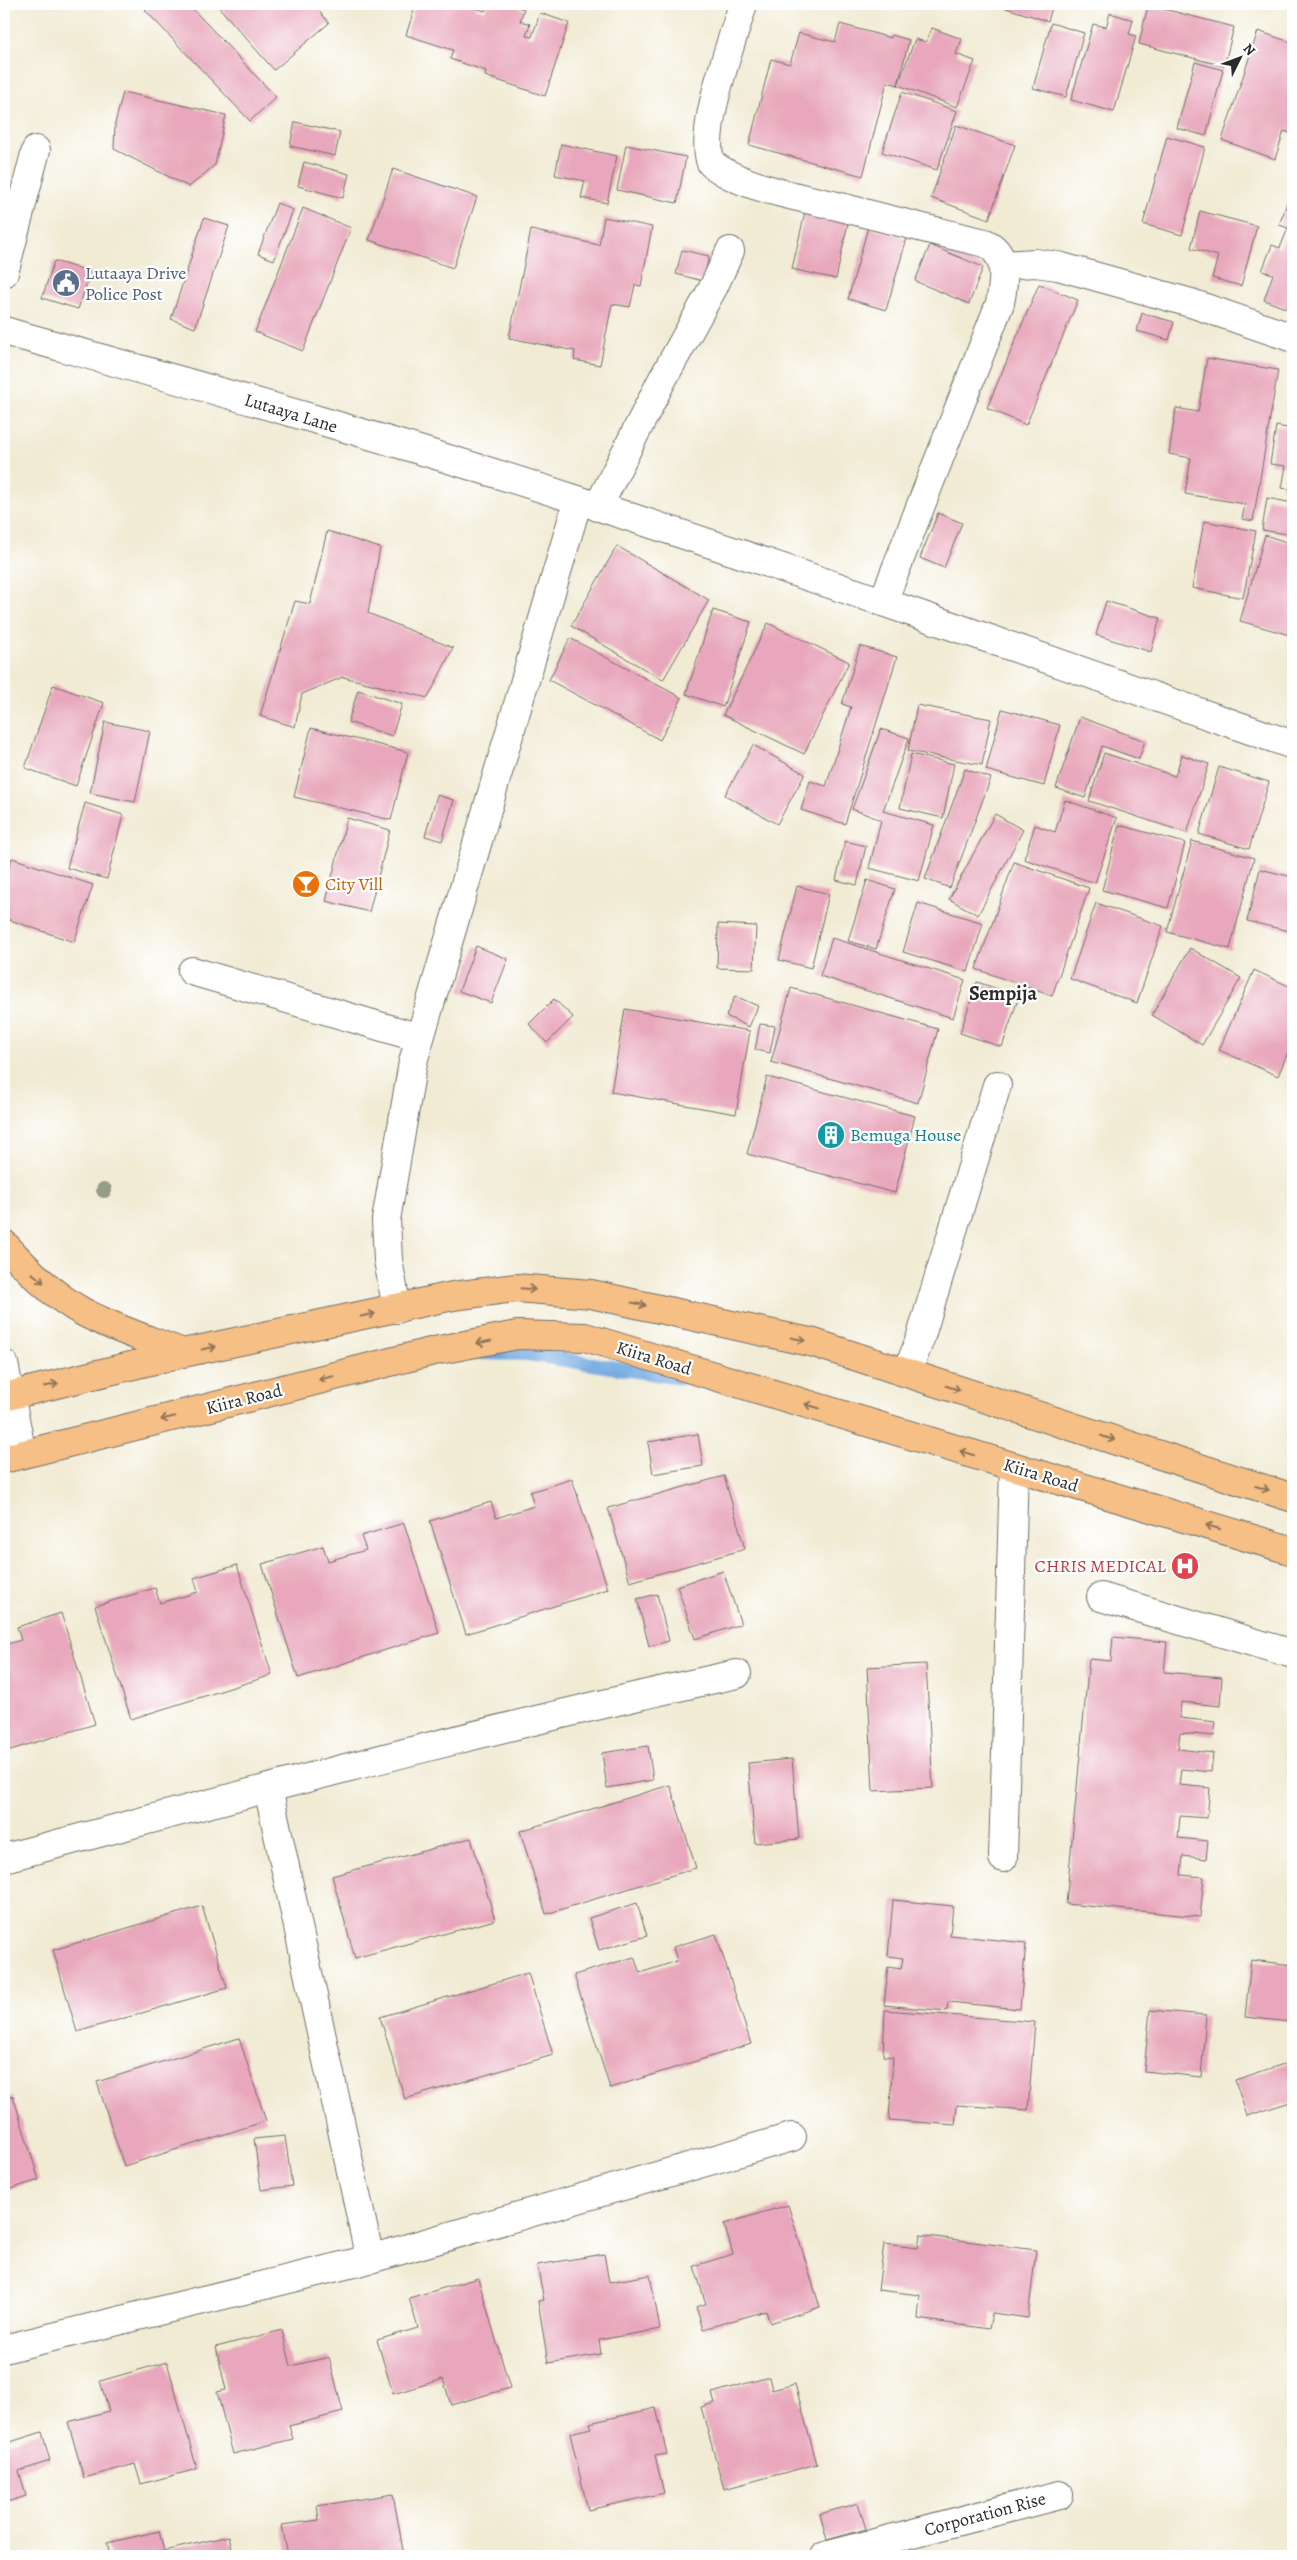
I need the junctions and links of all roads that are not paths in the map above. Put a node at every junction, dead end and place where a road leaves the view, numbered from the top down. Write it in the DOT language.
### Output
graph roads {
  1 [pos="743,4"];
  2 [pos="36,150"];
  3 [pos="730,251"];
  4 [pos="1003,265"];
  5 [pos="4,273"];
  6 [pos="4,331"];
  7 [pos="1293,338"];
  8 [pos="588,503"];
  9 [pos="883,602"];
  10 [pos="1293,746"];
  11 [pos="192,970"];
  12 [pos="420,1038"];
  13 [pos="997,1085"];
  14 [pos="4,1244"];
  15 [pos="397,1309"];
  16 [pos="183,1353"];
  17 [pos="4,1364"];
  18 [pos="907,1373"];
  19 [pos="7,1396"];
  20 [pos="13,1456"];
  21 [pos="1014,1467"];
  22 [pos="1293,1498"];
  23 [pos="1293,1551"];
  24 [pos="1101,1597"];
  25 [pos="1293,1654"];
  26 [pos="737,1674"];
  27 [pos="268,1788"];
  28 [pos="4,1858"];
  29 [pos="1003,1858"];
  30 [pos="792,2137"];
  31 [pos="370,2259"];
  32 [pos="4,2348"];
  33 [pos="1059,2495"];
  34 [pos="825,2556"];
  1 -- 4 [label="street"];
  2 -- 5 [label="street"];
  3 -- 8 [label="street"];
  4 -- 7 [label="street"];
  4 -- 9 [label="street"];
  6 -- 8 [label="street, Lutaaya Lane"];
  8 -- 9 [label="street, Lutaaya Lane"];
  8 -- 12 [label="street"];
  9 -- 10 [label="street, Lutaaya Lane"];
  11 -- 12 [label="street"];
  12 -- 15 [label="street"];
  13 -- 18 [label="street"];
  14 -- 16 [label="main road, one-way"];
  16 -- 15 [label="main road, one-way"];
  15 -- 18 [label="main road, one-way"];
  19 -- 16 [label="main road, one-way"];
  17 -- 19 [label="street"];
  18 -- 22 [label="main road, one-way"];
  19 -- 20 [label="street"];
  21 -- 20 [label="main road, Kiira Road, one-way"];
  23 -- 21 [label="main road, Kiira Road, one-way"];
  21 -- 29 [label="street"];
  24 -- 25 [label="street"];
  26 -- 27 [label="street"];
  27 -- 28 [label="street"];
  27 -- 31 [label="street"];
  30 -- 31 [label="street"];
  31 -- 32 [label="street"];
  33 -- 34 [label="street, Corporation Rise"];
}
